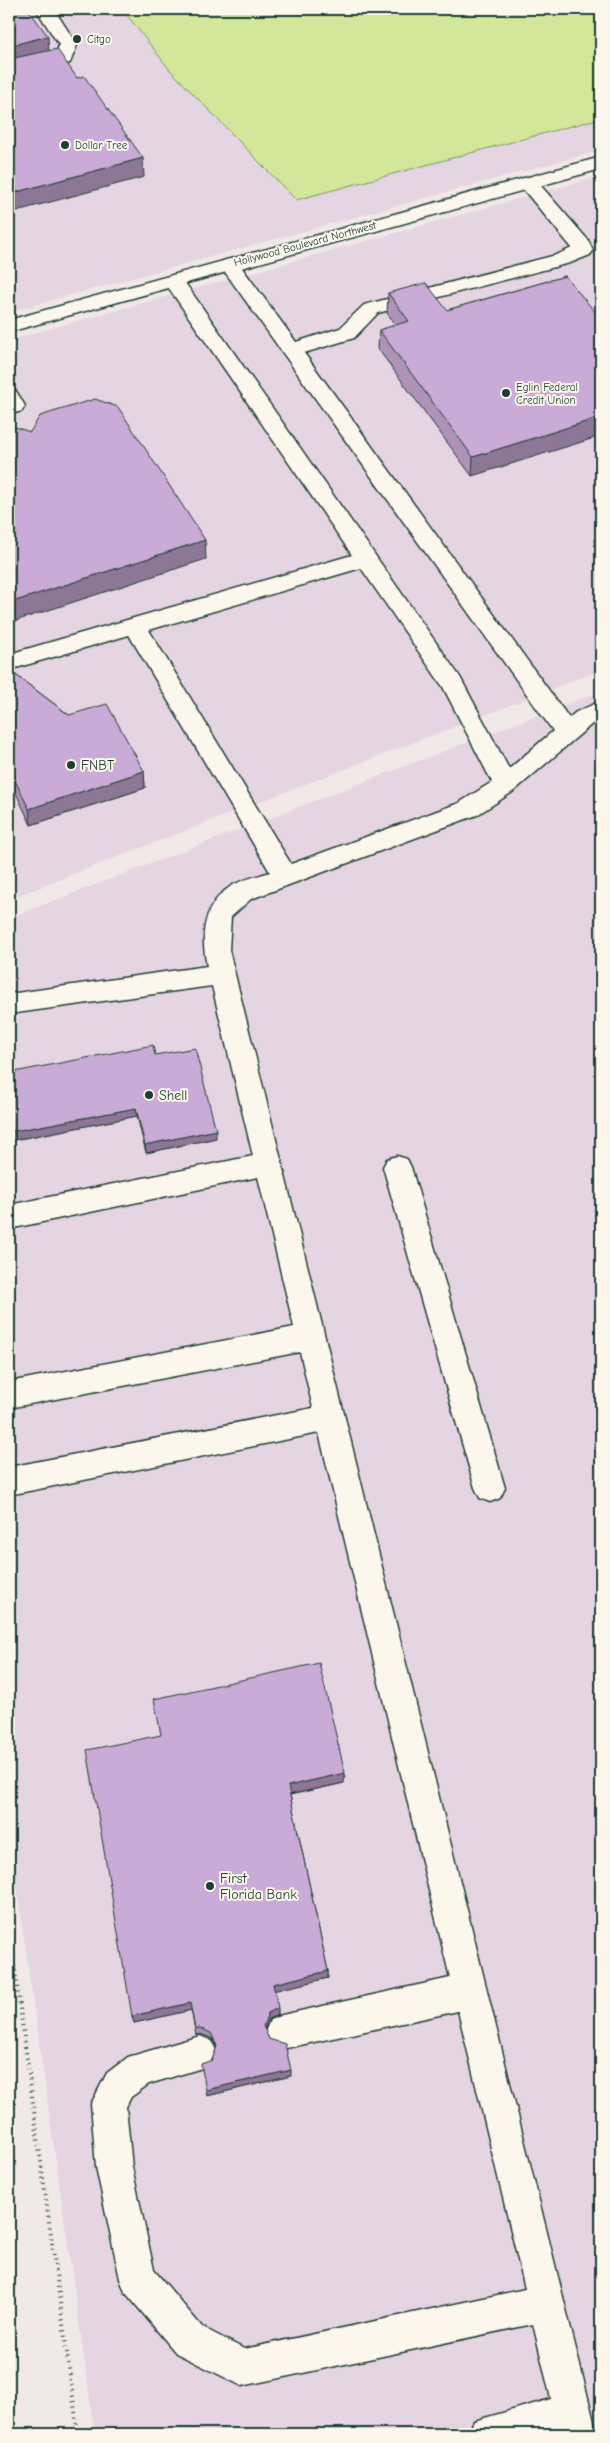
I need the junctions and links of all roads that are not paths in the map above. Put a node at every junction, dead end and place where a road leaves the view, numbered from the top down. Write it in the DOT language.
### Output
graph roads {
  1 [pos="45,9"];
  2 [pos="9,72"];
  3 [pos="601,163"];
  4 [pos="528,183"];
  5 [pos="230,265"];
  6 [pos="174,281"];
  7 [pos="9,326"];
  8 [pos="291,350"];
  9 [pos="365,559"];
  10 [pos="135,626"];
  11 [pos="9,662"];
  12 [pos="601,710"];
  13 [pos="567,733"];
  14 [pos="506,785"];
  15 [pos="285,876"];
  16 [pos="222,974"];
  17 [pos="9,1004"];
  18 [pos="268,1164"];
  19 [pos="398,1167"];
  20 [pos="9,1217"];
  21 [pos="310,1336"];
  22 [pos="9,1395"];
  23 [pos="330,1418"];
  24 [pos="9,1481"];
  25 [pos="490,1488"];
  26 [pos="470,1991"];
  27 [pos="282,2032"];
  28 [pos="200,2053"];
  29 [pos="546,2303"];
  30 [pos="575,2423"];
  31 [pos="487,2434"];
  1 -- 2 [label="street"];
  3 -- 4 [label="street, Hollywood Boulevard Northwest"];
  4 -- 5 [label="street, Hollywood Boulevard Northwest"];
  4 -- 8 [label="street"];
  5 -- 6 [label="street, Hollywood Boulevard Northwest"];
  5 -- 8 [label="street"];
  6 -- 7 [label="street, Hollywood Boulevard Northwest"];
  6 -- 9 [label="street"];
  8 -- 13 [label="street"];
  9 -- 10 [label="street"];
  9 -- 14 [label="street"];
  10 -- 11 [label="street"];
  10 -- 15 [label="street"];
  12 -- 13 [label="street"];
  13 -- 14 [label="street"];
  14 -- 15 [label="street"];
  15 -- 16 [label="street"];
  16 -- 17 [label="street"];
  16 -- 18 [label="street"];
  18 -- 20 [label="street"];
  18 -- 21 [label="street"];
  19 -- 25 [label="street"];
  21 -- 22 [label="street"];
  21 -- 23 [label="street"];
  23 -- 24 [label="street"];
  23 -- 26 [label="street"];
  26 -- 27 [label="street"];
  26 -- 29 [label="street"];
  28 -- 29 [label="street"];
  29 -- 30 [label="street"];
  30 -- 31 [label="street"];
}
